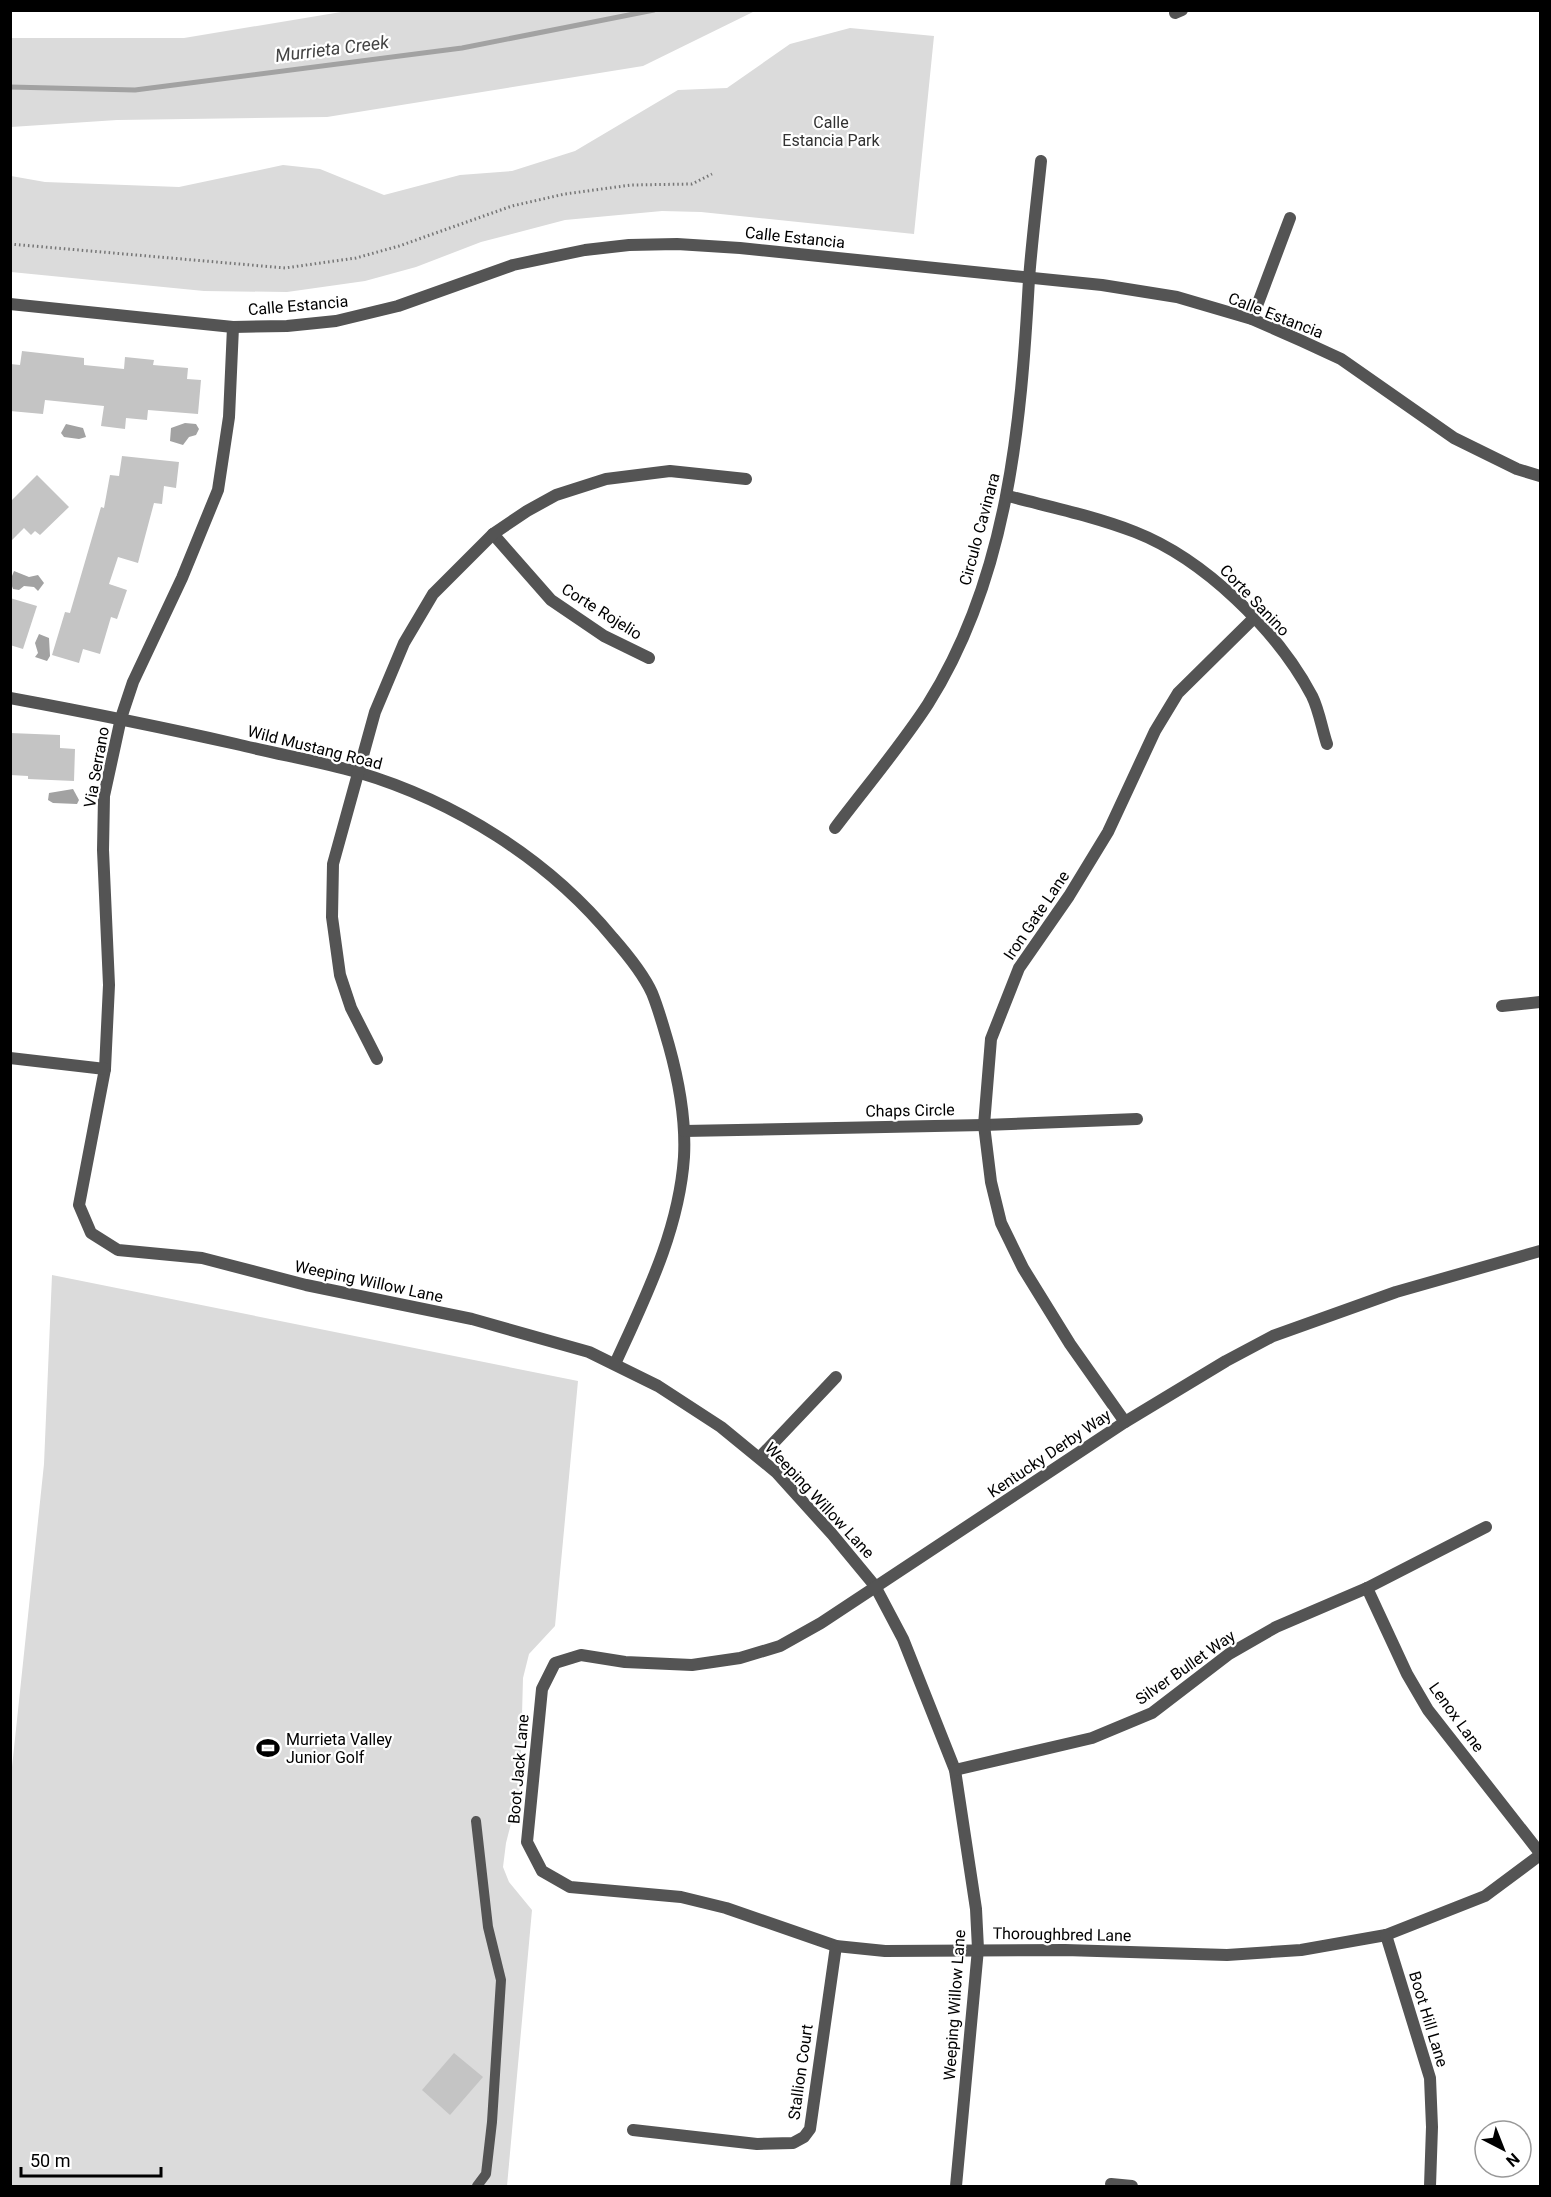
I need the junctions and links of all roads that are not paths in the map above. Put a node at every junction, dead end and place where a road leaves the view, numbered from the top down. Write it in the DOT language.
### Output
graph roads {
  1 [pos="1041,161"];
  2 [pos="1290,219"];
  3 [pos="1029,277"];
  4 [pos="10,304"];
  5 [pos="1252,320"];
  6 [pos="234,327"];
  7 [pos="1540,476"];
  8 [pos="746,479"];
  9 [pos="1008,496"];
  10 [pos="493,534"];
  11 [pos="1253,619"];
  12 [pos="649,658"];
  13 [pos="10,698"];
  14 [pos="121,718"];
  15 [pos="1326,744"];
  16 [pos="357,772"];
  17 [pos="835,828"];
  18 [pos="1540,1002"];
  19 [pos="1502,1006"];
  20 [pos="10,1058"];
  21 [pos="377,1059"];
  22 [pos="105,1069"];
  23 [pos="1137,1119"];
  24 [pos="984,1125"];
  25 [pos="684,1131"];
  26 [pos="118,1250"];
  27 [pos="1540,1251"];
  28 [pos="615,1364"];
  29 [pos="836,1377"];
  30 [pos="1125,1422"];
  31 [pos="760,1457"];
  32 [pos="1486,1527"];
  33 [pos="875,1586"];
  34 [pos="1367,1588"];
  35 [pos="581,1655"];
  36 [pos="955,1770"];
  37 [pos="476,1821"];
  38 [pos="1540,1854"];
  39 [pos="570,1887"];
  40 [pos="1386,1935"];
  41 [pos="836,1946"];
  42 [pos="978,1949"];
  43 [pos="633,2130"];
  44 [pos="1111,2184"];
  45 [pos="477,2187"];
  46 [pos="956,2187"];
  47 [pos="1132,2187"];
  48 [pos="1430,2187"];
  1 -- 3 [label="street, Circulo Cavinara"];
  2 -- 5 [label="street"];
  3 -- 5 [label="street, Calle Estancia"];
  3 -- 6 [label="street, Calle Estancia"];
  3 -- 9 [label="street, Circulo Cavinara"];
  4 -- 6 [label="street, Calle Estancia"];
  5 -- 7 [label="street, Calle Estancia"];
  6 -- 14 [label="street, Via Serrano"];
  8 -- 10 [label="street"];
  9 -- 11 [label="street, Corte Sanino"];
  9 -- 17 [label="street, Circulo Cavinara"];
  10 -- 12 [label="street, Corte Rojelio"];
  10 -- 16 [label="street"];
  11 -- 15 [label="street, Corte Sanino"];
  11 -- 24 [label="street, Iron Gate Lane"];
  13 -- 14 [label="street, Wild Mustang Road"];
  14 -- 16 [label="street, Wild Mustang Road"];
  14 -- 22 [label="street, Via Serrano"];
  16 -- 21 [label="street"];
  16 -- 25 [label="street, Wild Mustang Road"];
  18 -- 19 [label="street"];
  20 -- 22 [label="street"];
  22 -- 26 [label="street, Via Serrano"];
  23 -- 24 [label="street, Chaps Circle"];
  24 -- 25 [label="street, Chaps Circle"];
  24 -- 30 [label="street, Iron Gate Lane"];
  25 -- 28 [label="street, Wild Mustang Road"];
  26 -- 28 [label="street, Weeping Willow Lane"];
  27 -- 30 [label="street, Kentucky Derby Way"];
  28 -- 31 [label="street, Weeping Willow Lane"];
  29 -- 31 [label="street"];
  30 -- 33 [label="street, Kentucky Derby Way"];
  31 -- 33 [label="street, Weeping Willow Lane"];
  32 -- 34 [label="street, Silver Bullet Way"];
  33 -- 35 [label="street, Kentucky Derby Way"];
  33 -- 36 [label="street, Weeping Willow Lane"];
  34 -- 36 [label="street, Silver Bullet Way"];
  34 -- 38 [label="street, Lenox Lane"];
  35 -- 39 [label="street, Boot Jack Lane"];
  36 -- 42 [label="street, Weeping Willow Lane"];
  37 -- 45 [label="lane"];
  38 -- 40 [label="street, Thoroughbred Lane"];
  39 -- 41 [label="street, Thoroughbred Lane"];
  40 -- 42 [label="street, Thoroughbred Lane"];
  40 -- 48 [label="street, Boot Hill Lane"];
  41 -- 42 [label="street, Thoroughbred Lane"];
  41 -- 43 [label="street, Stallion Court"];
  42 -- 46 [label="street, Weeping Willow Lane"];
  44 -- 47 [label="street"];
}
